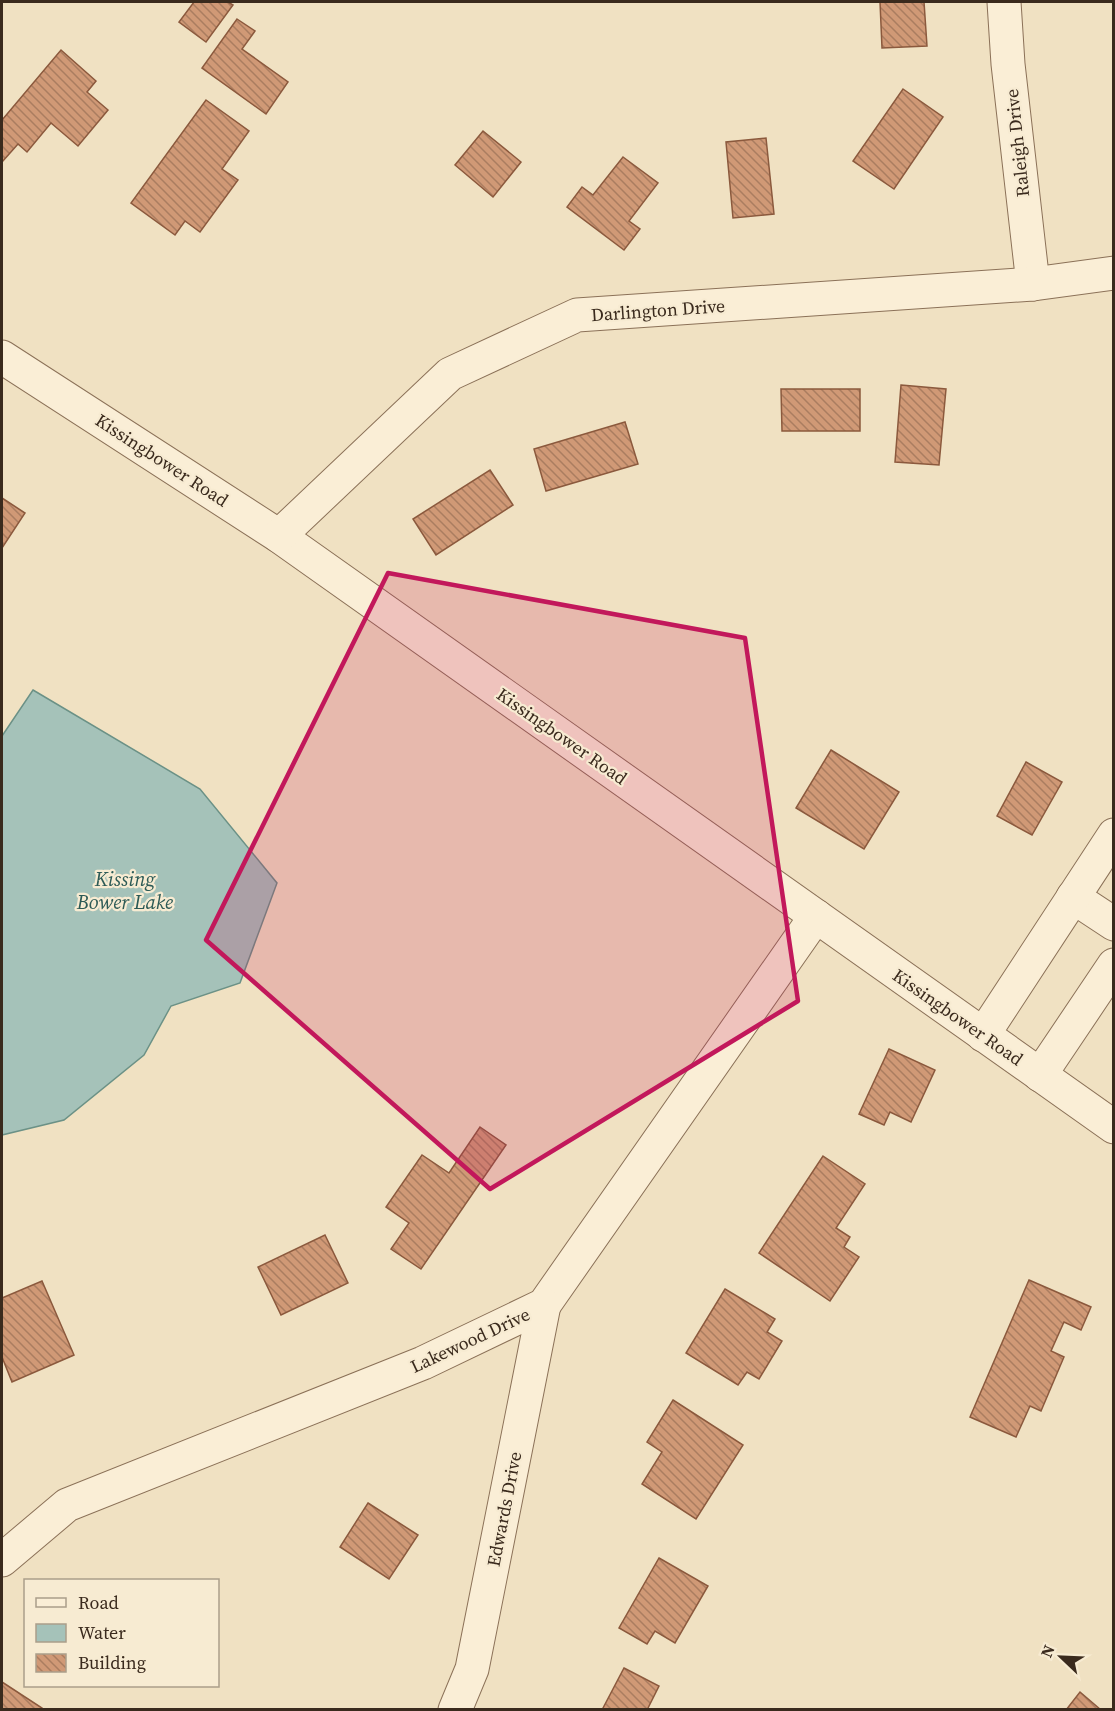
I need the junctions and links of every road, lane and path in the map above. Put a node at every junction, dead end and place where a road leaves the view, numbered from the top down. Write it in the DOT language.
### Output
graph roads {
  1 [pos="1004,2"];
  2 [pos="1113,273"];
  3 [pos="1033,284"];
  4 [pos="2,357"];
  5 [pos="279,536"];
  6 [pos="1113,835"];
  7 [pos="1073,897"];
  8 [pos="816,915"];
  9 [pos="1113,924"];
  10 [pos="1113,965"];
  11 [pos="983,1035"];
  12 [pos="1040,1075"];
  13 [pos="1113,1127"];
  14 [pos="544,1305"];
  15 [pos="2,1560"];
  16 [pos="455,1710"];
  1 -- 3 [label="street, Raleigh Drive"];
  2 -- 3 [label="street, Darlington Drive"];
  3 -- 5 [label="street, Darlington Drive"];
  4 -- 5 [label="street, Kissingbower Road"];
  5 -- 8 [label="street, Kissingbower Road"];
  6 -- 7 [label="street"];
  7 -- 9 [label="street"];
  7 -- 11 [label="street"];
  8 -- 11 [label="street, Kissingbower Road"];
  8 -- 14 [label="street, Lakewood Drive"];
  10 -- 12 [label="street"];
  11 -- 12 [label="street, Kissingbower Road"];
  12 -- 13 [label="street, Kissingbower Road"];
  14 -- 15 [label="street, Lakewood Drive"];
  14 -- 16 [label="street, Edwards Drive"];
}
